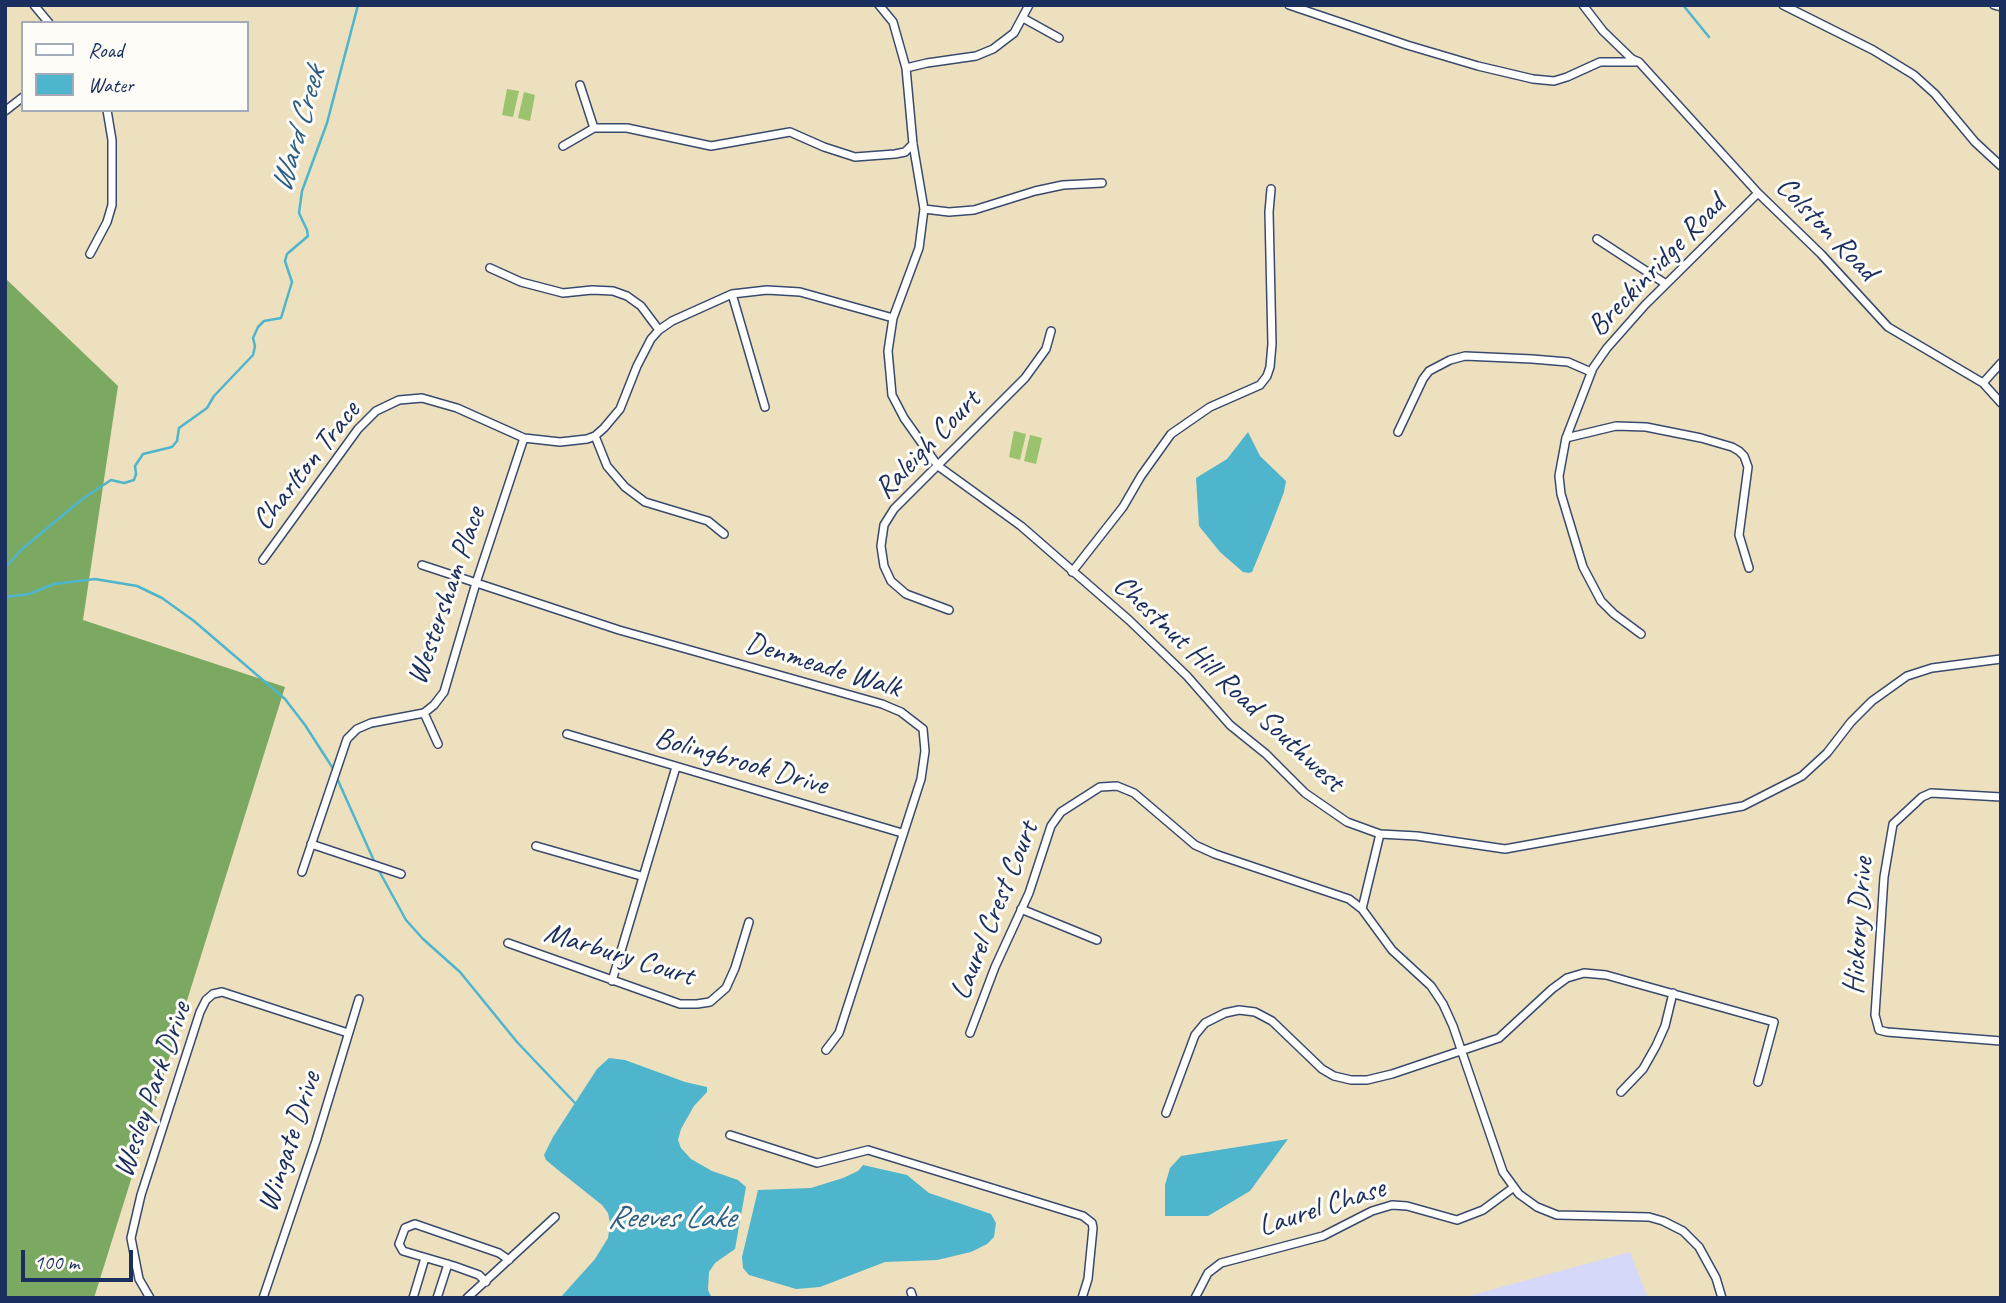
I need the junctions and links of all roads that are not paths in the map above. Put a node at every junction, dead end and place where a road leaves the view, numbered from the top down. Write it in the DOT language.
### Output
graph roads {
  1 [pos="34,5"];
  2 [pos="879,5"];
  3 [pos="1029,5"];
  4 [pos="1289,5"];
  5 [pos="1583,5"];
  6 [pos="1783,5"];
  7 [pos="1994,5"];
  8 [pos="2001,8"];
  9 [pos="1023,18"];
  10 [pos="47,21"];
  11 [pos="1059,38"];
  12 [pos="1639,62"];
  13 [pos="905,68"];
  14 [pos="580,85"];
  15 [pos="21,99"];
  16 [pos="5,111"];
  17 [pos="107,112"];
  18 [pos="594,128"];
  19 [pos="914,144"];
  20 [pos="564,146"];
  21 [pos="2001,166"];
  22 [pos="1102,183"];
  23 [pos="1271,189"];
  24 [pos="1758,193"];
  25 [pos="924,209"];
  26 [pos="1597,239"];
  27 [pos="90,254"];
  28 [pos="490,268"];
  29 [pos="1666,284"];
  30 [pos="732,294"];
  31 [pos="893,318"];
  32 [pos="659,330"];
  33 [pos="1051,331"];
  34 [pos="2001,363"];
  35 [pos="1591,372"];
  36 [pos="1983,383"];
  37 [pos="2001,403"];
  38 [pos="765,407"];
  39 [pos="1398,432"];
  40 [pos="595,436"];
  41 [pos="524,438"];
  42 [pos="1566,438"];
  43 [pos="938,466"];
  44 [pos="724,534"];
  45 [pos="263,559"];
  46 [pos="422,565"];
  47 [pos="1749,568"];
  48 [pos="1072,572"];
  49 [pos="476,583"];
  50 [pos="949,610"];
  51 [pos="1641,634"];
  52 [pos="2001,659"];
  53 [pos="424,713"];
  54 [pos="568,734"];
  55 [pos="438,744"];
  56 [pos="676,767"];
  57 [pos="2001,797"];
  58 [pos="902,833"];
  59 [pos="1380,834"];
  60 [pos="311,844"];
  61 [pos="536,846"];
  62 [pos="302,872"];
  63 [pos="401,874"];
  64 [pos="641,877"];
  65 [pos="1021,909"];
  66 [pos="1362,909"];
  67 [pos="749,922"];
  68 [pos="1097,940"];
  69 [pos="508,943"];
  70 [pos="612,981"];
  71 [pos="1673,993"];
  72 [pos="359,999"];
  73 [pos="348,1033"];
  74 [pos="970,1033"];
  75 [pos="2001,1041"];
  76 [pos="826,1050"];
  77 [pos="1462,1051"];
  78 [pos="1758,1082"];
  79 [pos="1621,1092"];
  80 [pos="1166,1113"];
  81 [pos="730,1135"];
  82 [pos="1514,1187"];
  83 [pos="555,1217"];
  84 [pos="425,1258"];
  85 [pos="509,1261"];
  86 [pos="448,1264"];
  87 [pos="486,1282"];
  88 [pos="150,1298"];
  89 [pos="262,1298"];
  90 [pos="412,1298"];
  91 [pos="437,1298"];
  92 [pos="467,1298"];
  93 [pos="1082,1298"];
  94 [pos="1195,1298"];
  95 [pos="1722,1298"];
  1 -- 10 [label="street"];
  2 -- 13 [label="street, Chestnut Hill Road Southwest"];
  3 -- 9 [label="street"];
  4 -- 12 [label="street"];
  5 -- 12 [label="street, Colston Road"];
  6 -- 21 [label="street"];
  7 -- 8 [label="street"];
  9 -- 11 [label="street"];
  9 -- 13 [label="street"];
  12 -- 24 [label="street, Colston Road"];
  13 -- 19 [label="street, Chestnut Hill Road Southwest"];
  14 -- 18 [label="street"];
  15 -- 16 [label="street"];
  17 -- 27 [label="street"];
  18 -- 19 [label="street"];
  18 -- 20 [label="street"];
  19 -- 25 [label="street, Chestnut Hill Road Southwest"];
  22 -- 25 [label="street"];
  23 -- 48 [label="street"];
  24 -- 29 [label="street, Breckinridge Road"];
  24 -- 36 [label="street, Colston Road"];
  25 -- 31 [label="street, Chestnut Hill Road Southwest"];
  26 -- 29 [label="street"];
  28 -- 32 [label="street"];
  29 -- 35 [label="street, Breckinridge Road"];
  30 -- 31 [label="street"];
  30 -- 32 [label="street"];
  30 -- 38 [label="street"];
  31 -- 43 [label="street, Chestnut Hill Road Southwest"];
  32 -- 40 [label="street"];
  33 -- 43 [label="street, Raleigh Court"];
  34 -- 36 [label="street"];
  35 -- 39 [label="street"];
  35 -- 42 [label="street, Breckinridge Road"];
  36 -- 37 [label="street, Colston Road"];
  40 -- 41 [label="street, Charlton Trace"];
  40 -- 44 [label="street"];
  41 -- 45 [label="street, Charlton Trace"];
  41 -- 49 [label="street, Westersham Place"];
  42 -- 47 [label="street"];
  42 -- 51 [label="street, Breckinridge Road"];
  43 -- 48 [label="street, Chestnut Hill Road Southwest"];
  43 -- 50 [label="street, Raleigh Court"];
  46 -- 49 [label="street, Denmeade Walk"];
  48 -- 59 [label="street, Chestnut Hill Road Southwest"];
  49 -- 53 [label="street, Westersham Place"];
  49 -- 58 [label="street, Denmeade Walk"];
  52 -- 59 [label="street, Chestnut Hill Road Southwest"];
  53 -- 55 [label="street"];
  53 -- 60 [label="street, Westersham Place"];
  54 -- 56 [label="street, Bolingbrook Drive"];
  56 -- 58 [label="street, Bolingbrook Drive"];
  56 -- 64 [label="street"];
  57 -- 75 [label="street, Hickory Drive"];
  58 -- 76 [label="street, Denmeade Walk"];
  59 -- 66 [label="street"];
  60 -- 62 [label="street, Westersham Place"];
  60 -- 63 [label="street"];
  61 -- 64 [label="street"];
  64 -- 70 [label="street"];
  65 -- 66 [label="street, Laurel Crest Court"];
  65 -- 68 [label="street"];
  65 -- 74 [label="street, Laurel Crest Court"];
  66 -- 77 [label="street"];
  67 -- 70 [label="street, Marbury Court"];
  69 -- 70 [label="street, Marbury Court"];
  71 -- 77 [label="street"];
  71 -- 78 [label="street"];
  71 -- 79 [label="street"];
  72 -- 73 [label="street, Wingate Drive"];
  73 -- 88 [label="street, Wesley Park Drive"];
  73 -- 89 [label="street, Wingate Drive"];
  77 -- 80 [label="street"];
  77 -- 82 [label="street"];
  81 -- 93 [label="street"];
  82 -- 94 [label="street, Laurel Chase"];
  82 -- 95 [label="street"];
  83 -- 85 [label="street"];
  84 -- 85 [label="street"];
  84 -- 86 [label="street"];
  84 -- 90 [label="street"];
  85 -- 87 [label="street"];
  86 -- 87 [label="street"];
  86 -- 91 [label="street"];
  87 -- 92 [label="street"];
}
